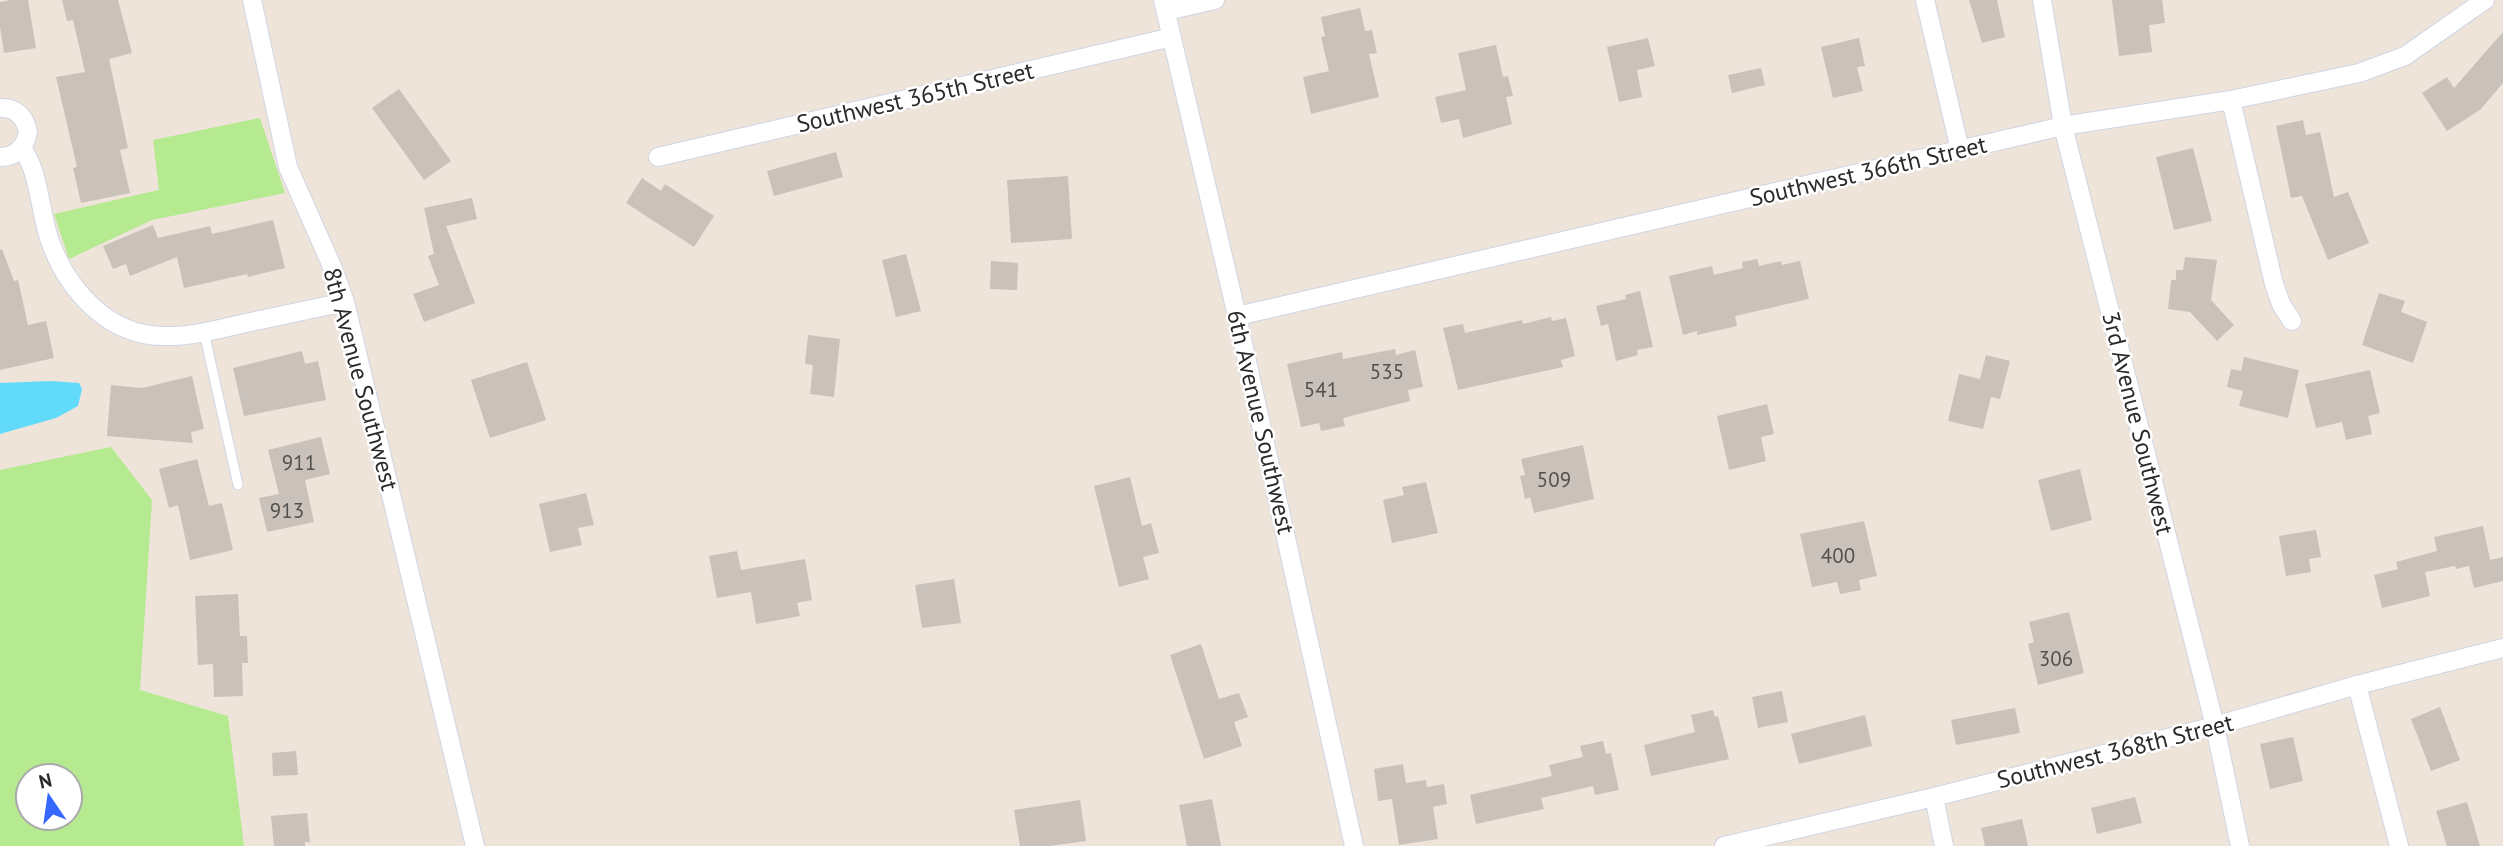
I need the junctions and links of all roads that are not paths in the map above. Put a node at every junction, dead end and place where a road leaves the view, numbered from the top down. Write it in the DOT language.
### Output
graph roads {
  1 [pos="252,0"];
  2 [pos="1215,0"];
  3 [pos="1925,0"];
  4 [pos="2042,0"];
  5 [pos="2484,0"];
  6 [pos="1165,6"];
  7 [pos="1172,37"];
  8 [pos="2231,100"];
  9 [pos="0,108"];
  10 [pos="2063,126"];
  11 [pos="22,148"];
  12 [pos="1960,150"];
  13 [pos="0,157"];
  14 [pos="657,157"];
  15 [pos="345,302"];
  16 [pos="1237,316"];
  17 [pos="2292,321"];
  18 [pos="204,332"];
  19 [pos="238,485"];
  20 [pos="2503,648"];
  21 [pos="2357,685"];
  22 [pos="2215,726"];
  23 [pos="1934,797"];
  24 [pos="475,846"];
  25 [pos="1354,846"];
  26 [pos="1724,846"];
  27 [pos="1944,846"];
  28 [pos="2239,846"];
  29 [pos="2399,846"];
  1 -- 15 [label="street, 8th Avenue Southwest"];
  2 -- 6 [label="street"];
  3 -- 12 [label="street"];
  4 -- 10 [label="street, 3rd Avenue Southwest"];
  5 -- 8 [label="street, Southwest 366th Street"];
  6 -- 7 [label="street, 6th Avenue Southwest"];
  7 -- 14 [label="street, Southwest 365th Street"];
  7 -- 16 [label="street, 6th Avenue Southwest"];
  8 -- 10 [label="street, Southwest 366th Street"];
  8 -- 17 [label="street"];
  9 -- 11 [label="street"];
  10 -- 12 [label="street, Southwest 366th Street"];
  10 -- 22 [label="street, 3rd Avenue Southwest"];
  11 -- 13 [label="street"];
  11 -- 18 [label="street"];
  12 -- 16 [label="street, Southwest 366th Street"];
  15 -- 18 [label="street"];
  15 -- 24 [label="street, 8th Avenue Southwest"];
  16 -- 25 [label="street, 6th Avenue Southwest"];
  18 -- 19 [label="lane"];
  20 -- 21 [label="street, Southwest 368th Street"];
  21 -- 22 [label="street, Southwest 368th Street"];
  21 -- 29 [label="street"];
  22 -- 23 [label="street, Southwest 368th Street"];
  22 -- 28 [label="street, 3rd Avenue Southwest"];
  23 -- 26 [label="street, Southwest 368th Street"];
  23 -- 27 [label="street"];
}
